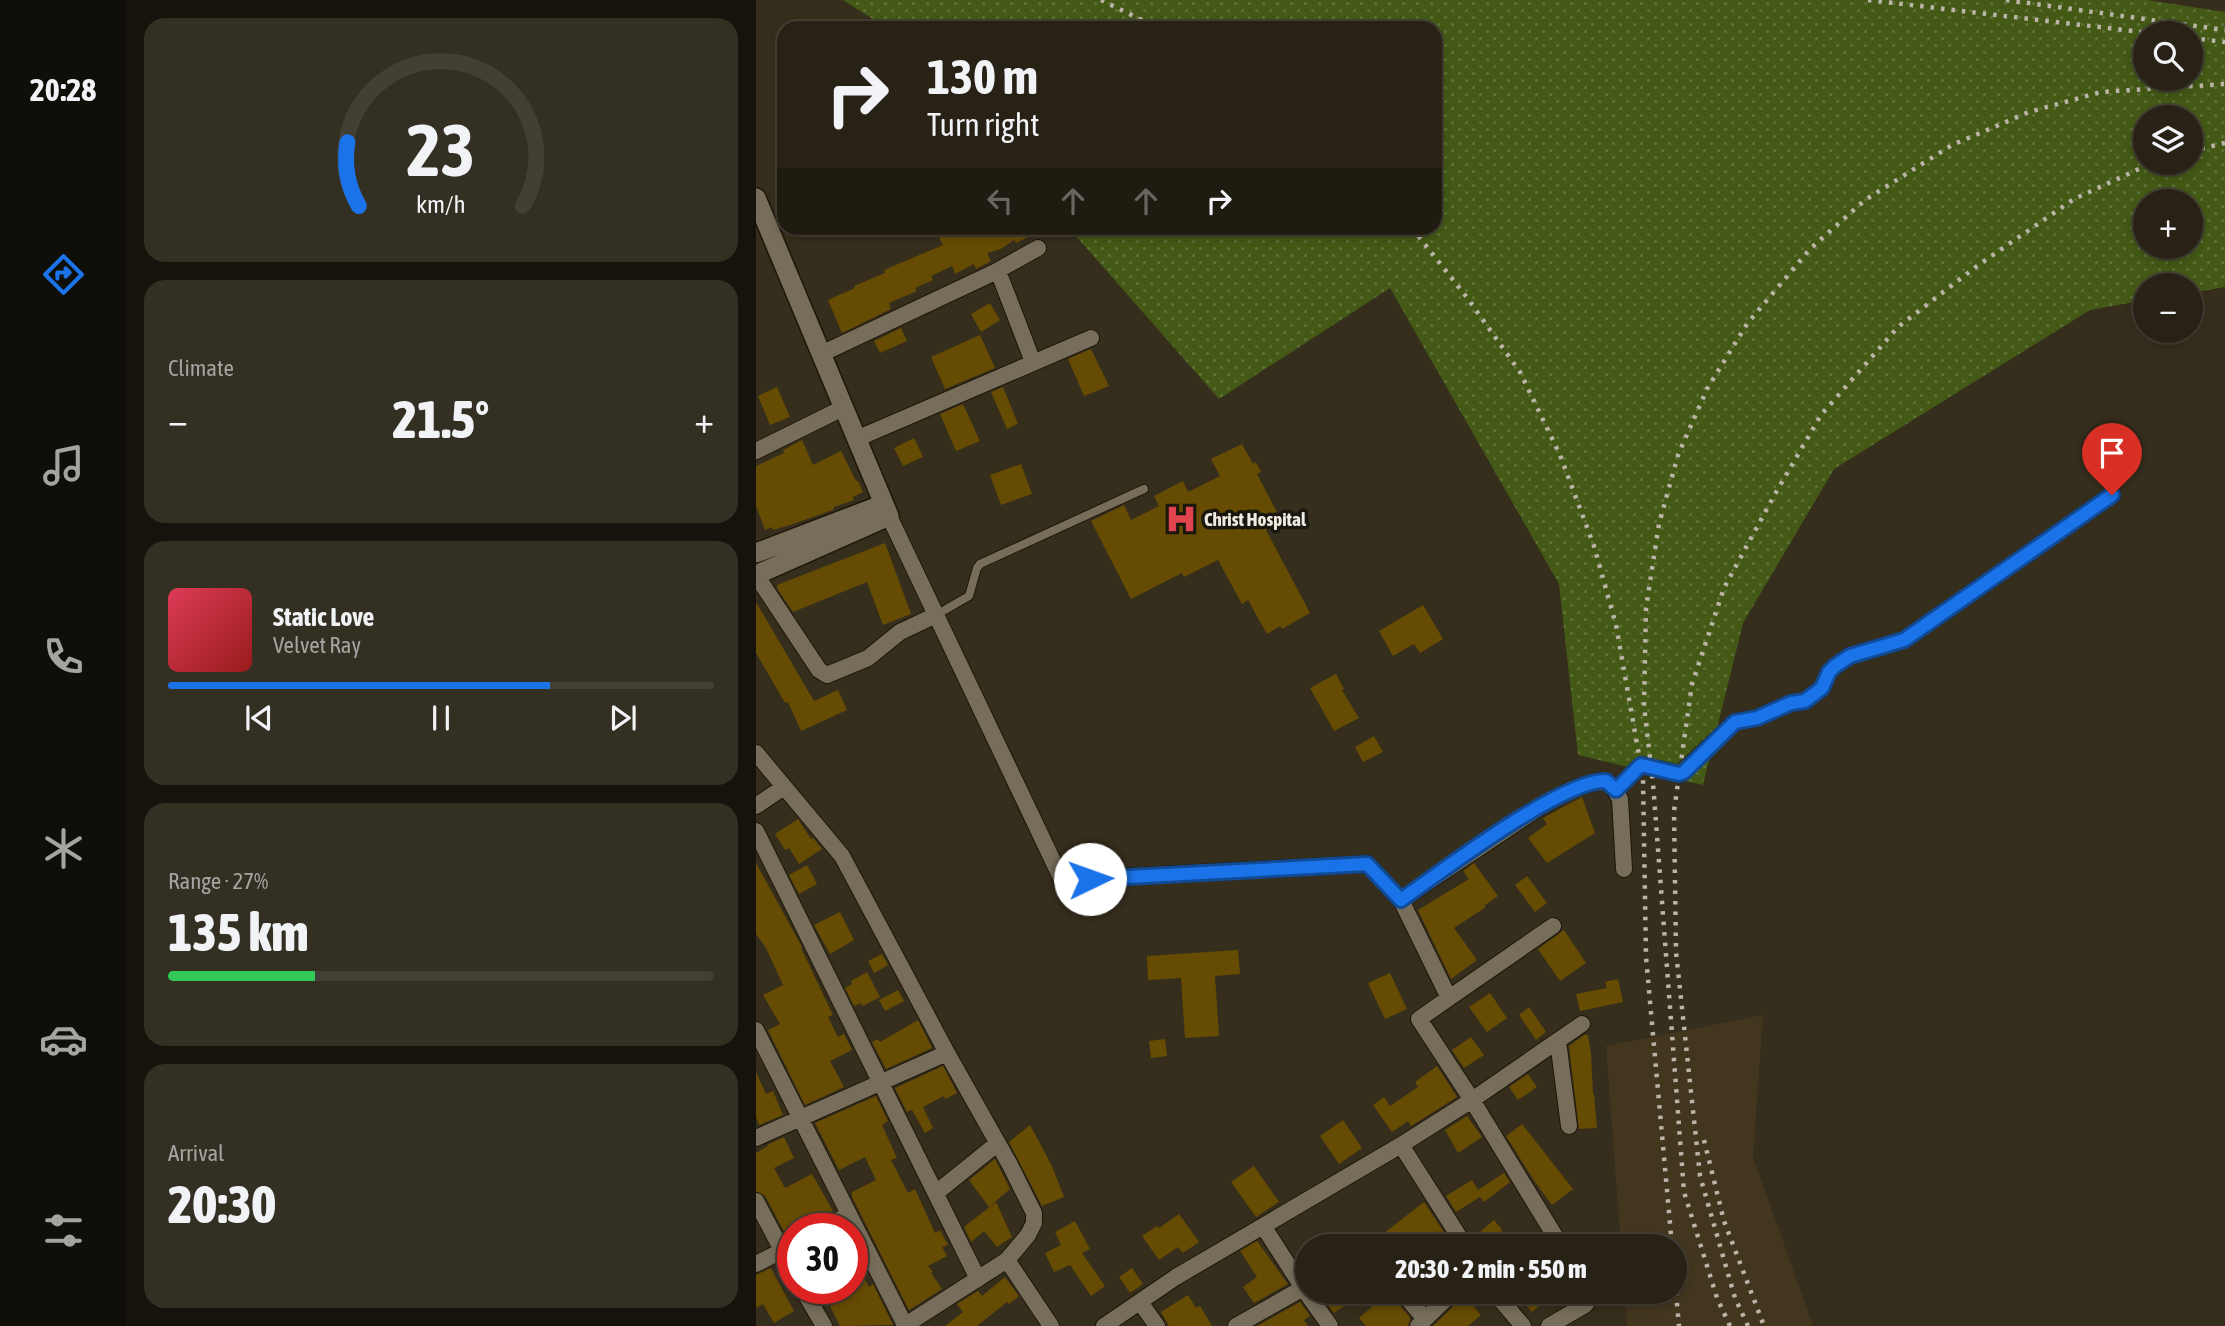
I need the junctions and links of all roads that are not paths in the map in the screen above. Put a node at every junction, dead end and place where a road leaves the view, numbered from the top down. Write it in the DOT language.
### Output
graph roads {
  1 [pos="756,198"];
  2 [pos="1038,248"];
  3 [pos="998,271"];
  4 [pos="1091,338"];
  5 [pos="821,354"];
  6 [pos="1033,362"];
  7 [pos="843,408"];
  8 [pos="856,439"];
  9 [pos="756,451"];
  10 [pos="1144,489"];
  11 [pos="2112,495"];
  12 [pos="886,510"];
  13 [pos="756,553"];
  14 [pos="756,575"];
  15 [pos="936,615"];
  16 [pos="756,753"];
  17 [pos="784,787"];
  18 [pos="1616,790"];
  19 [pos="756,806"];
  20 [pos="756,831"];
  21 [pos="1624,869"];
  22 [pos="1401,900"];
  23 [pos="1553,926"];
  24 [pos="1449,998"];
  25 [pos="1582,1024"];
  26 [pos="756,1030"];
  27 [pos="1558,1041"];
  28 [pos="947,1053"];
  29 [pos="880,1082"];
  30 [pos="1472,1100"];
  31 [pos="800,1118"];
  32 [pos="1569,1126"];
  33 [pos="756,1138"];
  34 [pos="998,1143"];
  35 [pos="1401,1145"];
  36 [pos="936,1193"];
  37 [pos="756,1201"];
  38 [pos="848,1213"];
  39 [pos="1263,1226"];
  40 [pos="777,1233"];
  41 [pos="1457,1234"];
  42 [pos="1554,1234"];
  43 [pos="777,1253"];
  44 [pos="868,1253"];
  45 [pos="1007,1260"];
  46 [pos="756,1264"];
  47 [pos="1295,1272"];
  48 [pos="978,1279"];
  49 [pos="1295,1293"];
  50 [pos="1140,1302"];
  51 [pos="811,1304"];
  52 [pos="1315,1304"];
  53 [pos="1410,1304"];
  54 [pos="1440,1304"];
  55 [pos="1504,1304"];
  56 [pos="1586,1304"];
  57 [pos="1421,1322"];
  58 [pos="824,1326"];
  59 [pos="904,1326"];
  60 [pos="1051,1326"];
  61 [pos="1104,1326"];
  62 [pos="1157,1326"];
  63 [pos="1236,1326"];
  64 [pos="1329,1326"];
  65 [pos="1523,1326"];
  66 [pos="1549,1326"];
  1 -- 5 [label="street"];
  2 -- 3 [label="street"];
  3 -- 5 [label="street"];
  3 -- 6 [label="street"];
  4 -- 6 [label="street"];
  5 -- 7 [label="street"];
  6 -- 8 [label="street"];
  7 -- 8 [label="street"];
  7 -- 9 [label="street"];
  8 -- 12 [label="street"];
  10 -- 15 [label="lane"];
  11 -- 18 [label="street"];
  12 -- 13 [label="street"];
  12 -- 14 [label="street"];
  12 -- 15 [label="street"];
  14 -- 15 [label="street"];
  15 -- 22 [label="street"];
  16 -- 17 [label="street"];
  17 -- 19 [label="street"];
  17 -- 28 [label="street"];
  18 -- 21 [label="street"];
  18 -- 22 [label="street"];
  20 -- 29 [label="street"];
  22 -- 24 [label="street"];
  23 -- 24 [label="street"];
  24 -- 30 [label="street"];
  25 -- 27 [label="street"];
  26 -- 31 [label="street"];
  27 -- 30 [label="street"];
  27 -- 32 [label="street"];
  28 -- 29 [label="street"];
  28 -- 34 [label="street"];
  29 -- 31 [label="street"];
  29 -- 36 [label="street"];
  30 -- 35 [label="street"];
  30 -- 42 [label="street"];
  31 -- 33 [label="street"];
  31 -- 38 [label="street"];
  34 -- 36 [label="street"];
  34 -- 45 [label="street"];
  35 -- 39 [label="street"];
  35 -- 41 [label="street"];
  36 -- 48 [label="street"];
  37 -- 40 [label="street"];
  39 -- 47 [label="street"];
  39 -- 50 [label="street"];
  43 -- 46 [label="street"];
  44 -- 59 [label="street"];
  45 -- 48 [label="street"];
  45 -- 60 [label="street"];
  48 -- 59 [label="street"];
  49 -- 63 [label="street"];
  50 -- 61 [label="street"];
  50 -- 62 [label="street"];
  51 -- 58 [label="street"];
  52 -- 64 [label="street"];
  53 -- 57 [label="street"];
  54 -- 57 [label="street"];
  55 -- 65 [label="street"];
  56 -- 66 [label="street"];
}
